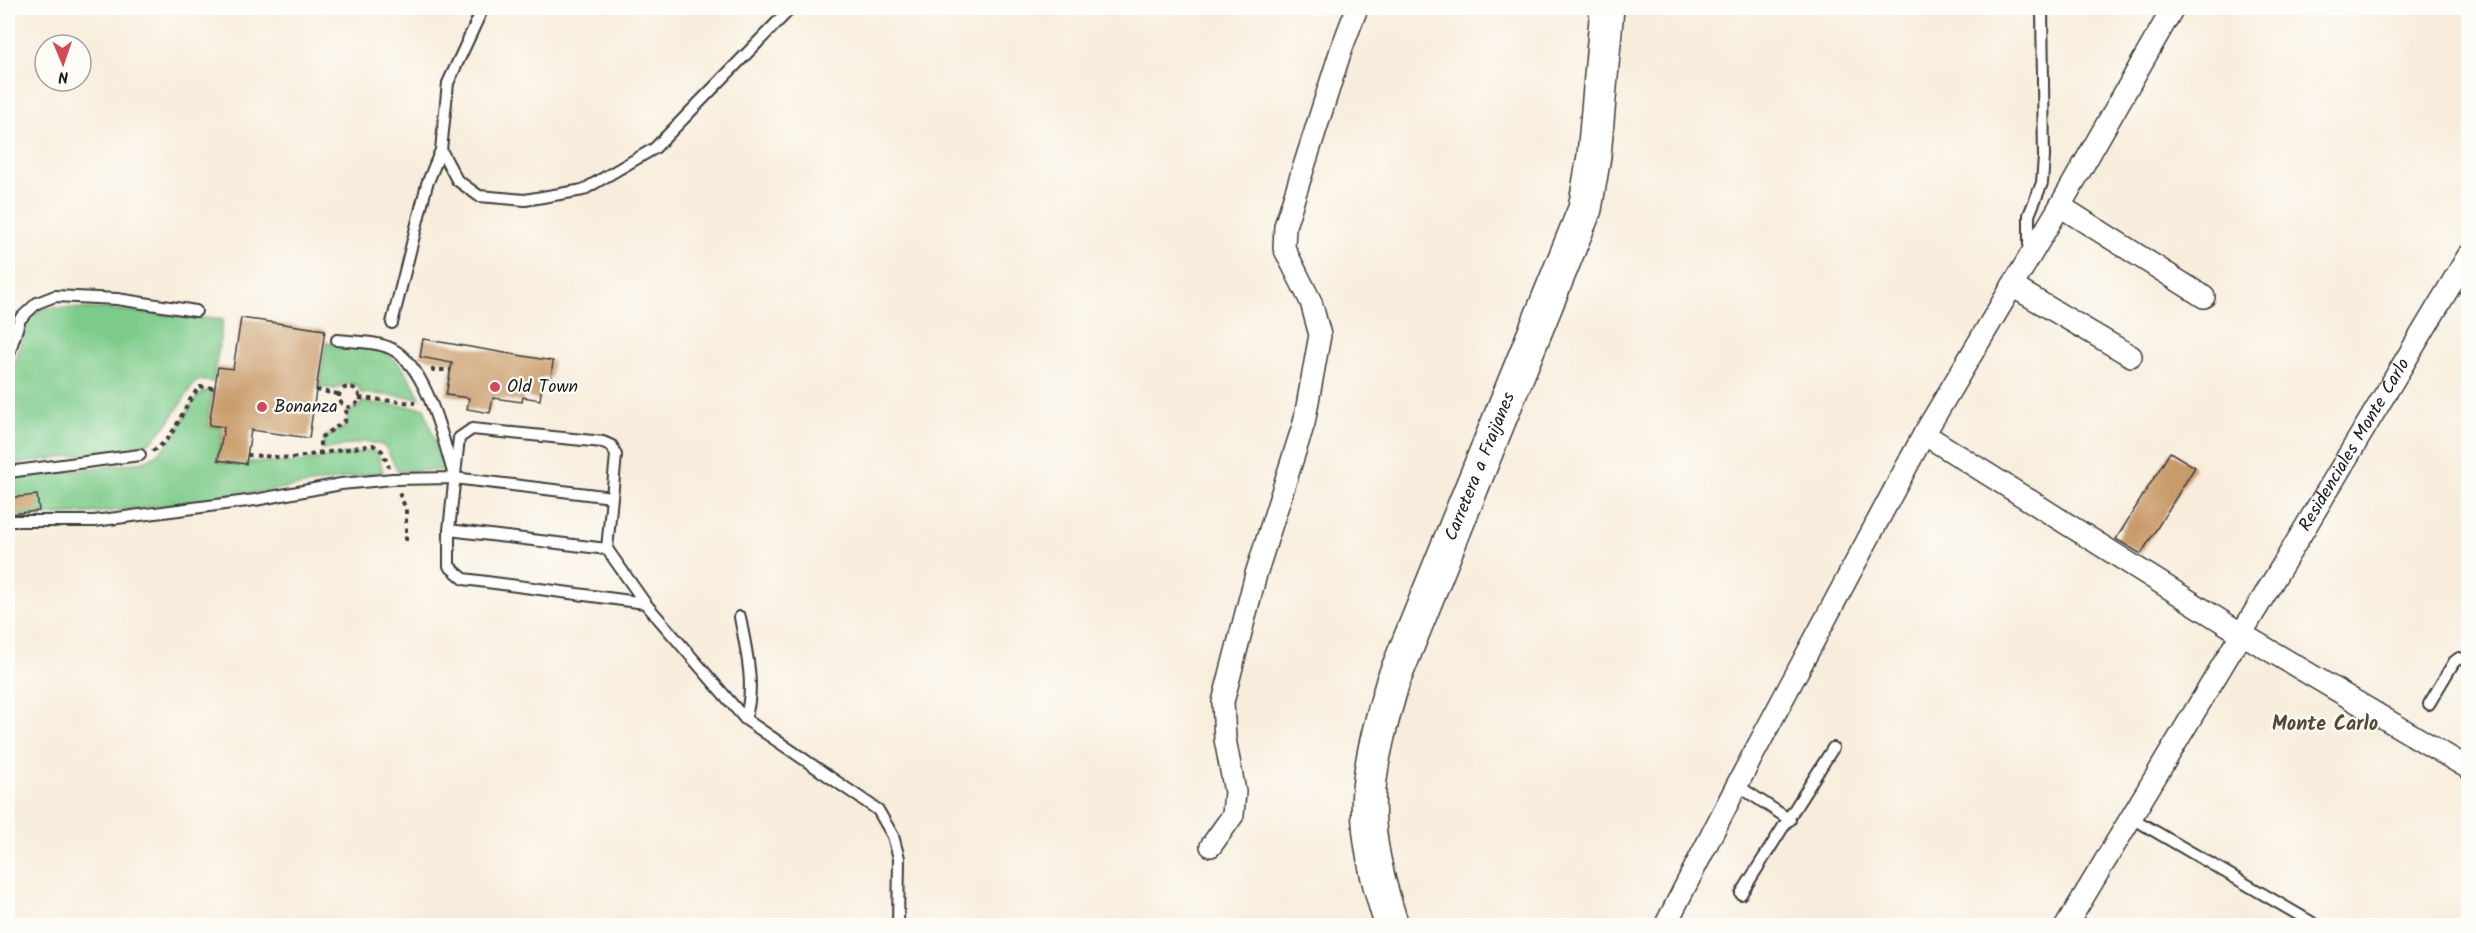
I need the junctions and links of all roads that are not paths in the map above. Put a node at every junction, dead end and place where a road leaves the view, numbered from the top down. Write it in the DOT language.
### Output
graph roads {
  1 [pos="483,8"];
  2 [pos="791,8"];
  3 [pos="1356,8"];
  4 [pos="1607,8"];
  5 [pos="2042,8"];
  6 [pos="2173,8"];
  7 [pos="441,150"];
  8 [pos="2060,206"];
  9 [pos="2469,256"];
  10 [pos="2029,258"];
  11 [pos="2012,286"];
  12 [pos="2204,297"];
  13 [pos="196,311"];
  14 [pos="392,323"];
  15 [pos="337,340"];
  16 [pos="2131,356"];
  17 [pos="8,357"];
  18 [pos="1924,434"];
  19 [pos="140,455"];
  20 [pos="8,472"];
  21 [pos="454,478"];
  22 [pos="612,497"];
  23 [pos="8,521"];
  24 [pos="449,530"];
  25 [pos="607,549"];
  26 [pos="645,603"];
  27 [pos="740,617"];
  28 [pos="2242,634"];
  29 [pos="2469,661"];
  30 [pos="2429,704"];
  31 [pos="745,719"];
  32 [pos="1833,748"];
  33 [pos="2469,768"];
  34 [pos="1737,785"];
  35 [pos="2132,818"];
  36 [pos="1790,820"];
  37 [pos="1211,846"];
  38 [pos="1741,894"];
  39 [pos="898,926"];
  40 [pos="1392,926"];
  41 [pos="1665,926"];
  42 [pos="2066,926"];
  43 [pos="2318,926"];
  1 -- 7 [label="lane"];
  2 -- 7 [label="lane"];
  3 -- 37 [label="street"];
  4 -- 40 [label="main road, Carretera a Fraijanes"];
  5 -- 10 [label="lane"];
  6 -- 8 [label="street"];
  7 -- 14 [label="lane"];
  8 -- 10 [label="street"];
  8 -- 12 [label="street"];
  9 -- 28 [label="street, Residenciales Monte Carlo"];
  10 -- 11 [label="street"];
  11 -- 16 [label="street"];
  11 -- 18 [label="street"];
  13 -- 17 [label="lane"];
  15 -- 21 [label="lane"];
  18 -- 28 [label="street"];
  18 -- 34 [label="street"];
  19 -- 20 [label="lane"];
  21 -- 22 [label="lane"];
  21 -- 22 [label="lane"];
  21 -- 23 [label="lane"];
  21 -- 24 [label="lane"];
  22 -- 25 [label="lane"];
  24 -- 25 [label="lane"];
  24 -- 26 [label="lane"];
  25 -- 26 [label="lane"];
  26 -- 31 [label="lane"];
  27 -- 31 [label="lane"];
  28 -- 33 [label="street"];
  28 -- 35 [label="street, Residenciales Monte Carlo"];
  29 -- 30 [label="lane"];
  31 -- 39 [label="lane"];
  32 -- 36 [label="lane"];
  34 -- 36 [label="lane"];
  34 -- 41 [label="street"];
  35 -- 42 [label="street, Residenciales Monte Carlo"];
  35 -- 43 [label="lane"];
  36 -- 38 [label="lane"];
}
